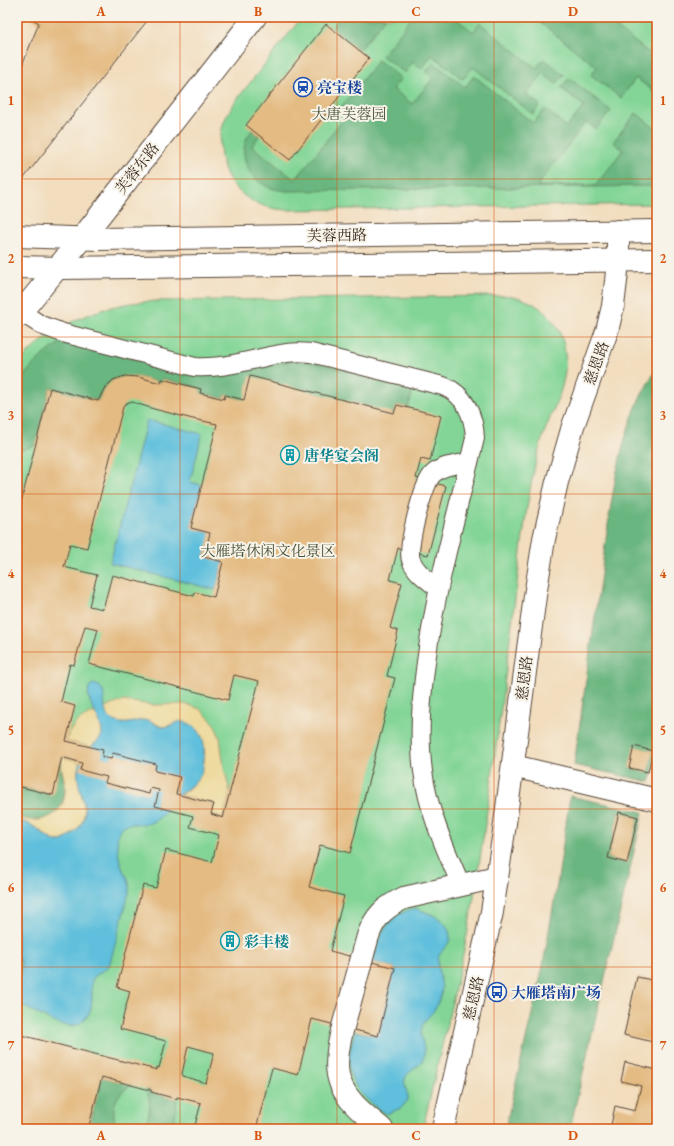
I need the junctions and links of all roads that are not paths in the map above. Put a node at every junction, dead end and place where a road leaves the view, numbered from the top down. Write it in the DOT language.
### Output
graph roads {
  1 [pos="255,17"];
  2 [pos="618,231"];
  3 [pos="657,231"];
  4 [pos="17,236"];
  5 [pos="82,238"];
  6 [pos="618,260"];
  7 [pos="657,260"];
  8 [pos="17,267"];
  9 [pos="57,268"];
  10 [pos="19,315"];
  11 [pos="469,462"];
  12 [pos="438,588"];
  13 [pos="513,766"];
  14 [pos="657,800"];
  15 [pos="497,877"];
  16 [pos="461,885"];
  17 [pos="382,1129"];
  18 [pos="443,1129"];
  1 -- 5 [label="main road, 芙蓉东路"];
  2 -- 3 [label="main road, 芙蓉西路"];
  2 -- 5 [label="main road, 芙蓉西路"];
  2 -- 6 [label="main road, 慈恩路"];
  4 -- 5 [label="main road, 芙蓉西路"];
  5 -- 9 [label="main road, 芙蓉东路"];
  6 -- 7 [label="main road, 芙蓉西路"];
  6 -- 9 [label="main road, 芙蓉西路"];
  6 -- 13 [label="main road, 慈恩路"];
  8 -- 9 [label="main road, 芙蓉西路"];
  9 -- 10 [label="main road, 芙蓉东路"];
  10 -- 11 [label="lane"];
  11 -- 12 [label="lane"];
  11 -- 12 [label="lane"];
  12 -- 16 [label="lane"];
  13 -- 14 [label="main road"];
  13 -- 15 [label="main road, 慈恩路"];
  15 -- 16 [label="main road"];
  15 -- 18 [label="main road, 慈恩路"];
  16 -- 17 [label="main road"];
}
